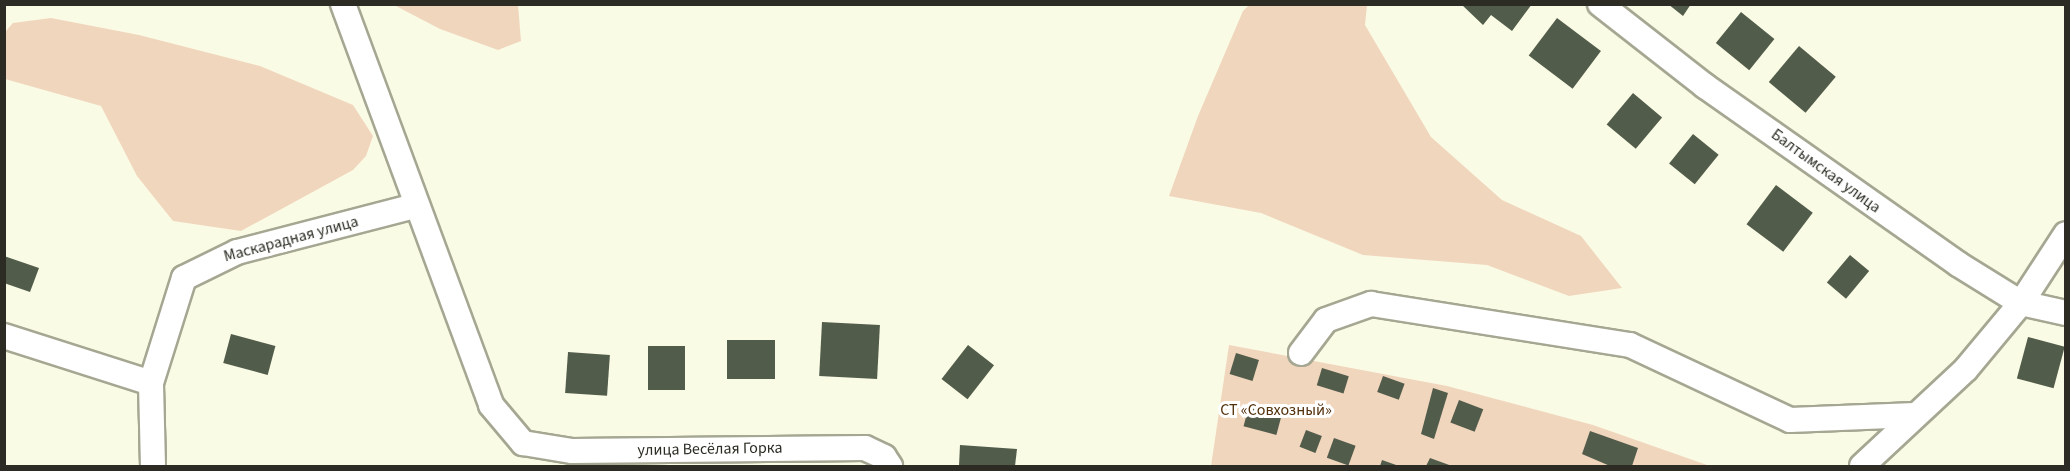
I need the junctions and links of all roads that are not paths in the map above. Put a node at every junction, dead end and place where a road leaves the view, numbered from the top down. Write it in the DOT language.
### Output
graph roads {
  1 [pos="343,4"];
  2 [pos="1600,4"];
  3 [pos="415,206"];
  4 [pos="2066,234"];
  5 [pos="2021,303"];
  6 [pos="2066,313"];
  7 [pos="4,336"];
  8 [pos="1301,353"];
  9 [pos="151,383"];
  10 [pos="1915,415"];
  11 [pos="572,458"];
  12 [pos="153,466"];
  13 [pos="890,466"];
  14 [pos="1862,466"];
  1 -- 3 [label="street"];
  2 -- 5 [label="street, Балтымская улица"];
  3 -- 9 [label="street, Маскарадная улица"];
  3 -- 11 [label="street, улица Весёлая Горка"];
  4 -- 5 [label="street"];
  5 -- 6 [label="street, Балтымская улица"];
  5 -- 10 [label="street"];
  7 -- 9 [label="street"];
  8 -- 10 [label="street"];
  9 -- 12 [label="street, Маскарадная улица"];
  10 -- 14 [label="street"];
  11 -- 13 [label="street, улица Весёлая Горка"];
}
